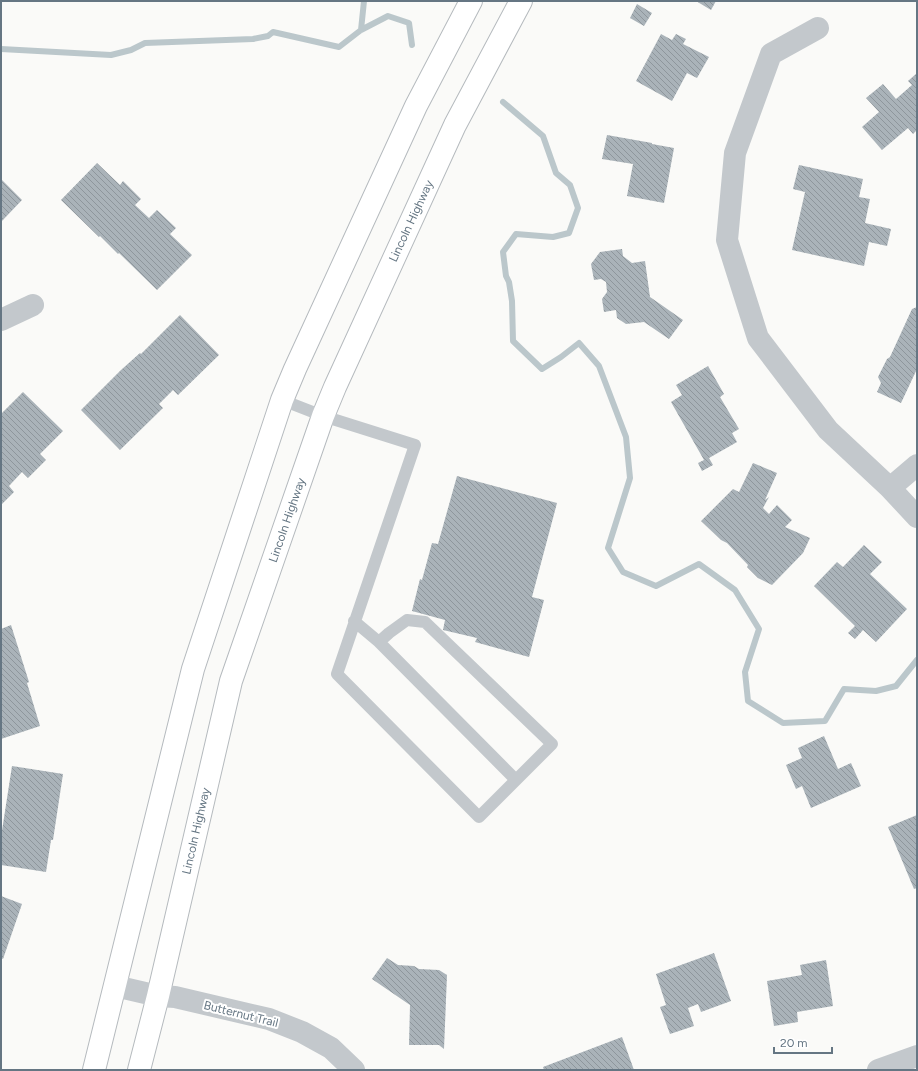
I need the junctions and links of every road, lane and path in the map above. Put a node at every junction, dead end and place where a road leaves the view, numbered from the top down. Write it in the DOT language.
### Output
graph roads {
  1 [pos="471,1"];
  2 [pos="521,1"];
  3 [pos="818,28"];
  4 [pos="33,305"];
  5 [pos="1,320"];
  6 [pos="282,400"];
  7 [pos="323,416"];
  8 [pos="917,465"];
  9 [pos="890,488"];
  10 [pos="917,517"];
  11 [pos="354,621"];
  12 [pos="379,642"];
  13 [pos="516,780"];
  14 [pos="115,986"];
  15 [pos="158,996"];
  16 [pos="917,1056"];
  17 [pos="94,1070"];
  18 [pos="139,1070"];
  19 [pos="354,1070"];
  20 [pos="878,1070"];
  1 -- 6 [label="main road"];
  2 -- 7 [label="main road, Lincoln Highway"];
  3 -- 9 [label="street"];
  4 -- 5 [label="street"];
  6 -- 7 [label="lane"];
  6 -- 14 [label="main road"];
  7 -- 11 [label="lane"];
  7 -- 15 [label="main road, Lincoln Highway"];
  8 -- 9 [label="street"];
  9 -- 10 [label="street"];
  11 -- 12 [label="lane"];
  11 -- 13 [label="lane"];
  12 -- 13 [label="lane"];
  12 -- 13 [label="lane"];
  14 -- 15 [label="street, Butternut Trail"];
  14 -- 17 [label="main road"];
  15 -- 18 [label="main road, Lincoln Highway"];
  15 -- 19 [label="street, Butternut Trail"];
  16 -- 20 [label="street"];
}
